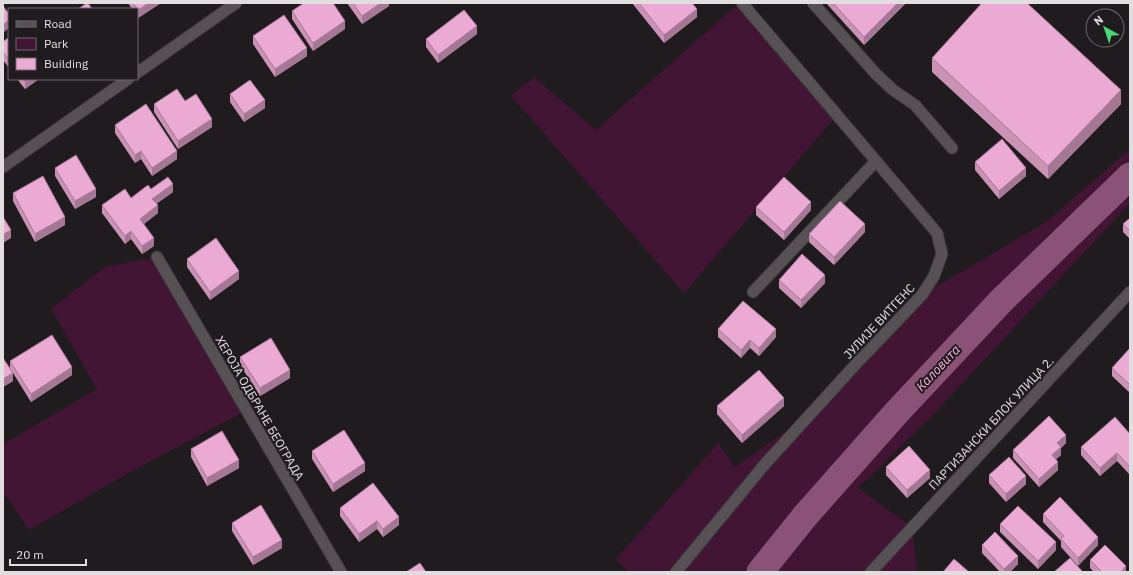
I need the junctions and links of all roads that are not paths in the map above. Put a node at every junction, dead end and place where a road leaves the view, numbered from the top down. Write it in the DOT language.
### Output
graph roads {
  1 [pos="236,3"];
  2 [pos="742,3"];
  3 [pos="813,3"];
  4 [pos="138,72"];
  5 [pos="127,80"];
  6 [pos="952,148"];
  7 [pos="876,161"];
  8 [pos="3,167"];
  9 [pos="157,257"];
  10 [pos="753,292"];
  11 [pos="1130,292"];
  12 [pos="340,572"];
  13 [pos="676,572"];
  14 [pos="871,572"];
  1 -- 4 [label="street"];
  2 -- 7 [label="street, ЈУЛИЈЕ ВИТГЕНС"];
  3 -- 6 [label="street"];
  5 -- 8 [label="street"];
  7 -- 10 [label="street"];
  7 -- 13 [label="street, ЈУЛИЈЕ ВИТГЕНС"];
  9 -- 12 [label="street, ХЕРОЈА ОДБРАНЕ БЕОГРАДА"];
  11 -- 14 [label="street, ПАРТИЗАНСКИ БЛОК УЛИЦА 2."];
}
